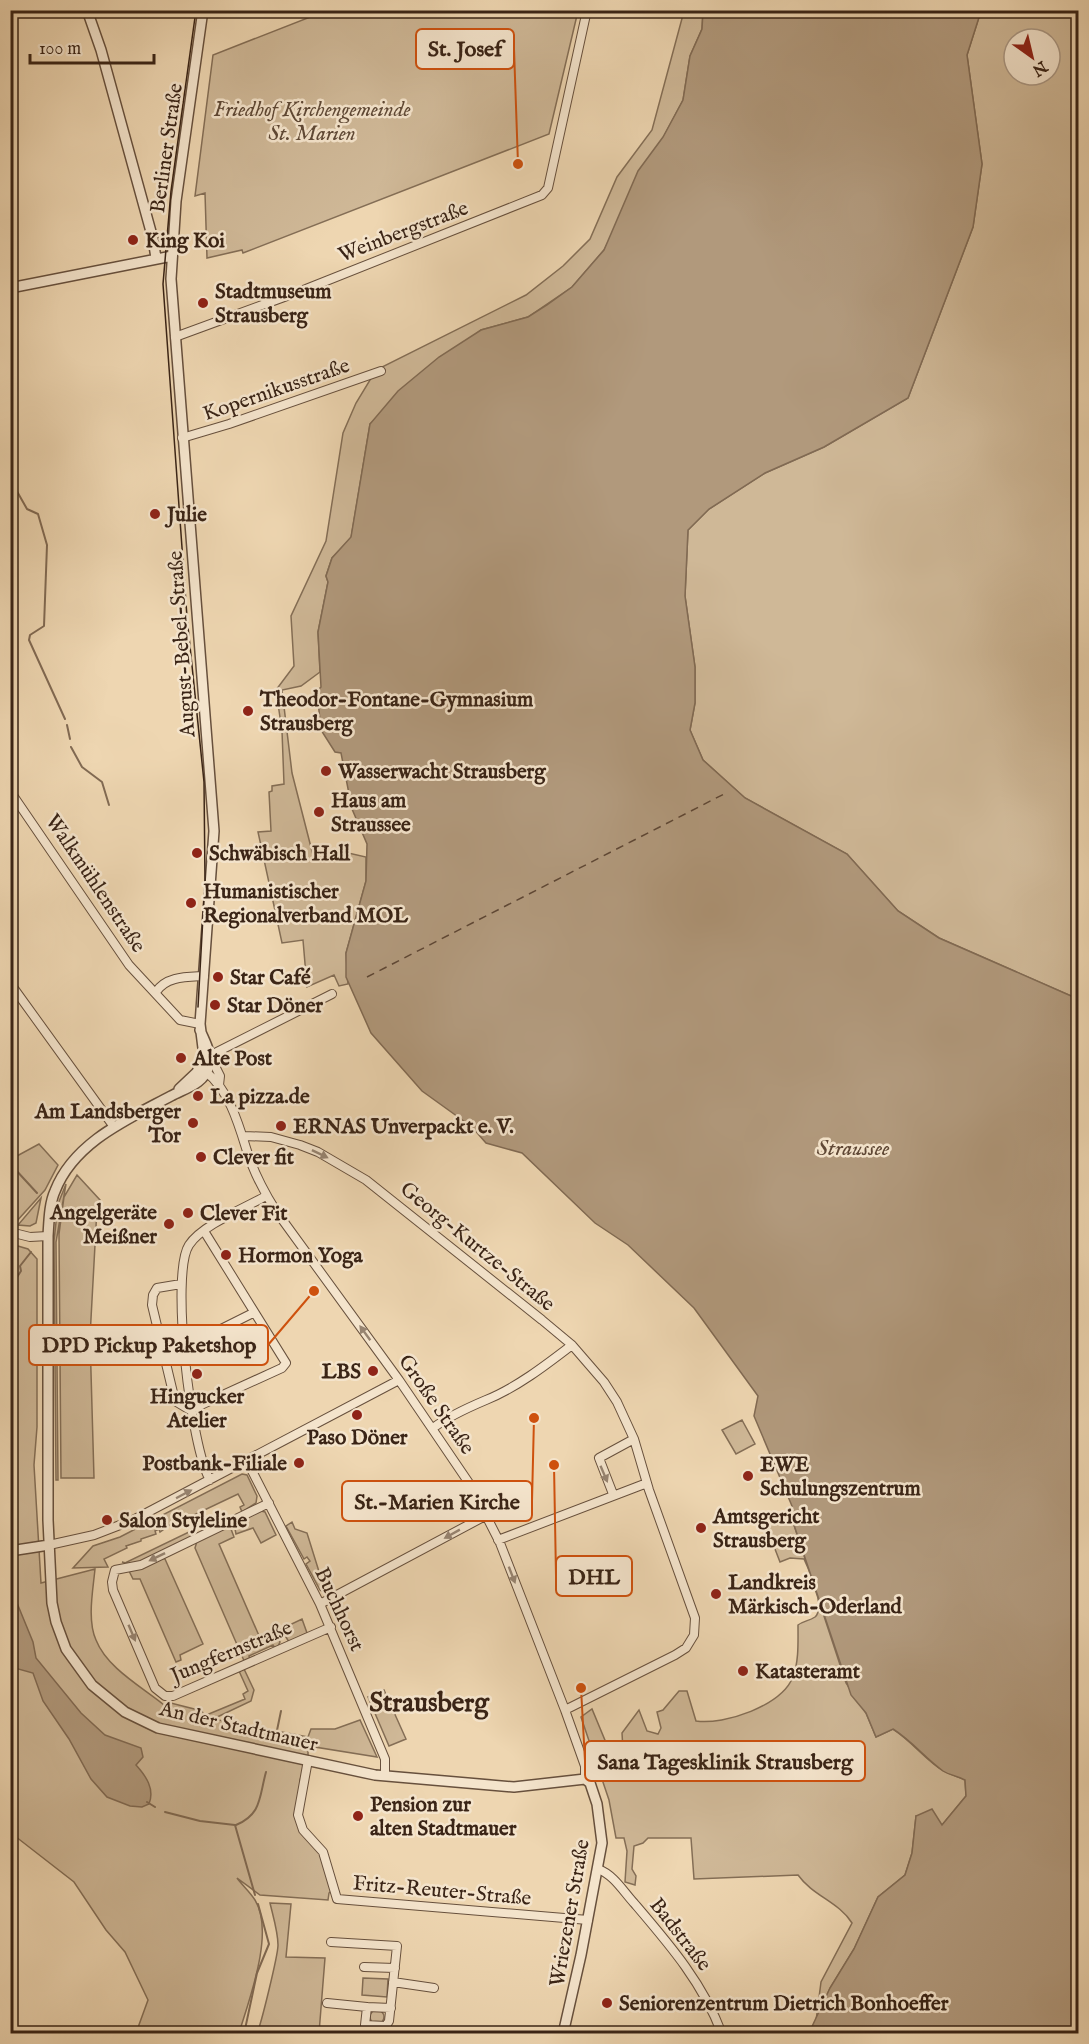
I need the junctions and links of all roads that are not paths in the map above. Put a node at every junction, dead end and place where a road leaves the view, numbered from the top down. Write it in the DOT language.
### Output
graph roads {
  1 [pos="87,10"];
  2 [pos="203,10"];
  3 [pos="587,10"];
  4 [pos="172,256"];
  5 [pos="156,258"];
  6 [pos="10,288"];
  7 [pos="175,337"];
  8 [pos="381,371"];
  9 [pos="182,438"];
  10 [pos="10,791"];
  11 [pos="204,976"];
  12 [pos="10,983"];
  13 [pos="156,992"];
  14 [pos="332,994"];
  15 [pos="200,1027"];
  16 [pos="206,1057"];
  17 [pos="206,1072"];
  18 [pos="219,1085"];
  19 [pos="173,1095"];
  20 [pos="114,1127"];
  21 [pos="244,1136"];
  22 [pos="266,1196"];
  23 [pos="204,1231"];
  24 [pos="10,1232"];
  25 [pos="48,1236"];
  26 [pos="182,1284"];
  27 [pos="253,1313"];
  28 [pos="184,1339"];
  29 [pos="572,1345"];
  30 [pos="399,1380"];
  31 [pos="190,1410"];
  32 [pos="433,1428"];
  33 [pos="634,1439"];
  34 [pos="248,1461"];
  35 [pos="210,1480"];
  36 [pos="647,1482"];
  37 [pos="613,1494"];
  38 [pos="268,1503"];
  39 [pos="487,1515"];
  40 [pos="498,1540"];
  41 [pos="49,1545"];
  42 [pos="10,1551"];
  43 [pos="320,1604"];
  44 [pos="331,1627"];
  45 [pos="565,1710"];
  46 [pos="308,1760"];
  47 [pos="585,1766"];
  48 [pos="386,1776"];
  49 [pos="585,1779"];
  50 [pos="597,1869"];
  51 [pos="588,1920"];
  52 [pos="331,1942"];
  53 [pos="364,1967"];
  54 [pos="395,1968"];
  55 [pos="393,1982"];
  56 [pos="434,1988"];
  57 [pos="327,2003"];
  58 [pos="367,2007"];
  59 [pos="391,2008"];
  60 [pos="364,2029"];
  61 [pos="562,2034"];
  62 [pos="722,2034"];
  1 -- 5 [label="street"];
  2 -- 4 [label="street, Berliner Straße"];
  3 -- 7 [label="street, Weinbergstraße"];
  4 -- 5 [label="street"];
  4 -- 7 [label="street, August-Bebel-Straße"];
  5 -- 6 [label="street"];
  7 -- 9 [label="street, August-Bebel-Straße"];
  8 -- 9 [label="street, Kopernikusstraße"];
  9 -- 11 [label="street, August-Bebel-Straße"];
  10 -- 13 [label="street, Walkmühlenstraße"];
  11 -- 13 [label="street"];
  11 -- 15 [label="street, August-Bebel-Straße"];
  12 -- 20 [label="street"];
  13 -- 15 [label="street, Walkmühlenstraße"];
  14 -- 16 [label="street"];
  15 -- 16 [label="street, August-Bebel-Straße"];
  16 -- 17 [label="street, August-Bebel-Straße"];
  16 -- 18 [label="street, Große Straße"];
  16 -- 19 [label="street"];
  17 -- 18 [label="street, Große Straße"];
  17 -- 19 [label="street"];
  18 -- 21 [label="street, Große Straße"];
  19 -- 20 [label="street, An der Stadtmauer"];
  20 -- 25 [label="street, An der Stadtmauer"];
  21 -- 22 [label="street, Große Straße"];
  21 -- 29 [label="street, Georg-Kurtze-Straße, one-way"];
  22 -- 23 [label="street"];
  30 -- 22 [label="street, Große Straße, one-way"];
  23 -- 26 [label="street"];
  23 -- 27 [label="street"];
  24 -- 25 [label="street"];
  25 -- 41 [label="street, An der Stadtmauer"];
  26 -- 28 [label="street"];
  26 -- 31 [label="street"];
  27 -- 28 [label="street"];
  27 -- 31 [label="street"];
  28 -- 31 [label="street"];
  29 -- 32 [label="street"];
  29 -- 33 [label="street, Georg-Kurtze-Straße"];
  30 -- 32 [label="street, Große Straße"];
  30 -- 34 [label="street"];
  31 -- 35 [label="street"];
  32 -- 39 [label="street, Große Straße"];
  33 -- 36 [label="street, Georg-Kurtze-Straße"];
  33 -- 37 [label="street, one-way"];
  34 -- 35 [label="street"];
  34 -- 38 [label="street, Buchhorst"];
  41 -- 35 [label="street, one-way"];
  36 -- 37 [label="street"];
  36 -- 45 [label="street, Georg-Kurtze-Straße"];
  37 -- 40 [label="street"];
  38 -- 43 [label="street, Buchhorst"];
  38 -- 44 [label="street, Jungfernstraße, one-way"];
  39 -- 40 [label="street, Große Straße"];
  39 -- 43 [label="street, one-way"];
  40 -- 45 [label="street, Große Straße, one-way"];
  41 -- 42 [label="street"];
  41 -- 46 [label="street, An der Stadtmauer"];
  43 -- 44 [label="street, Buchhorst"];
  44 -- 48 [label="street, Buchhorst"];
  45 -- 47 [label="street, Große Straße"];
  46 -- 48 [label="street, An der Stadtmauer"];
  46 -- 51 [label="street, Fritz-Reuter-Straße"];
  47 -- 49 [label="street, Wriezener Straße"];
  48 -- 49 [label="street, An der Stadtmauer"];
  49 -- 50 [label="street, Wriezener Straße"];
  50 -- 51 [label="street, Wriezener Straße"];
  50 -- 62 [label="street, Badstraße"];
  51 -- 61 [label="street, Wriezener Straße"];
  52 -- 54 [label="street"];
  53 -- 54 [label="street"];
  54 -- 55 [label="street"];
  55 -- 56 [label="street"];
  55 -- 59 [label="street"];
  57 -- 58 [label="street"];
  58 -- 59 [label="street"];
  58 -- 60 [label="street"];
  59 -- 60 [label="street"];
}
